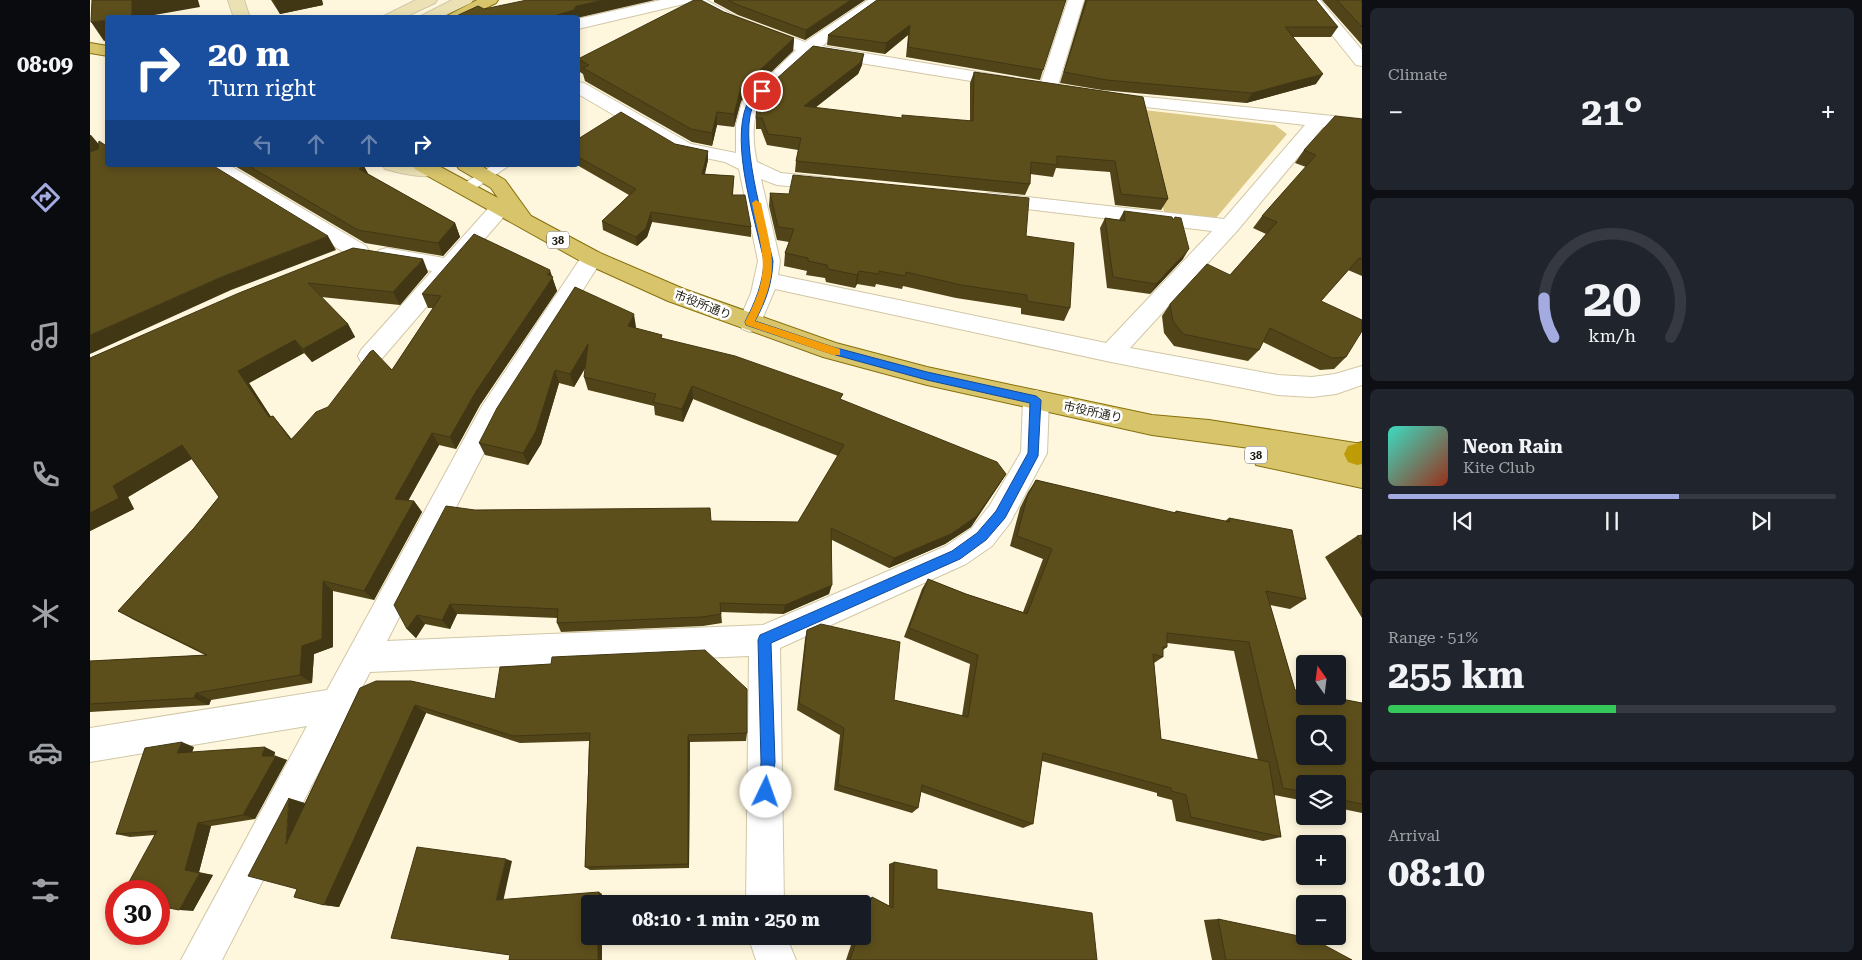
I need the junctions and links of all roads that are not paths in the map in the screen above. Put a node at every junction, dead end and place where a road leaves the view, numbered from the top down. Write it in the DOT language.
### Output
graph roads {
  1 [pos="428,0"];
  2 [pos="464,0"];
  3 [pos="490,0"];
  4 [pos="682,0"];
  5 [pos="694,0"];
  6 [pos="878,0"];
  7 [pos="1076,0"];
  8 [pos="1312,0"];
  9 [pos="395,15"];
  10 [pos="432,15"];
  11 [pos="458,15"];
  12 [pos="580,24"];
  13 [pos="90,48"];
  14 [pos="807,49"];
  15 [pos="105,50"];
  16 [pos="1362,61"];
  17 [pos="580,88"];
  18 [pos="1048,88"];
  19 [pos="1066,92"];
  20 [pos="1093,96"];
  21 [pos="1318,121"];
  22 [pos="1362,124"];
  23 [pos="748,166"];
  24 [pos="469,167"];
  25 [pos="500,167"];
  26 [pos="427,168"];
  27 [pos="222,169"];
  28 [pos="484,176"];
  29 [pos="847,186"];
  30 [pos="465,189"];
  31 [pos="975,197"];
  32 [pos="500,208"];
  33 [pos="525,221"];
  34 [pos="1228,226"];
  35 [pos="358,250"];
  36 [pos="592,258"];
  37 [pos="331,262"];
  38 [pos="448,266"];
  39 [pos="768,280"];
  40 [pos="750,322"];
  41 [pos="1111,353"];
  42 [pos="370,356"];
  43 [pos="1362,375"];
  44 [pos="1036,400"];
  45 [pos="1361,460"];
  46 [pos="764,640"];
  47 [pos="362,658"];
  48 [pos="334,705"];
  49 [pos="90,745"];
  50 [pos="765,895"];
  51 [pos="770,945"];
  52 [pos="201,960"];
  53 [pos="776,960"];
  1 -- 9 [label="main road"];
  2 -- 10 [label="main road"];
  3 -- 11 [label="main road"];
  4 -- 12 [label="street"];
  5 -- 14 [label="street"];
  6 -- 14 [label="street"];
  7 -- 18 [label="street"];
  8 -- 16 [label="street"];
  13 -- 15 [label="main road"];
  14 -- 18 [label="street"];
  14 -- 23 [label="street"];
  17 -- 23 [label="street"];
  18 -- 19 [label="street"];
  20 -- 21 [label="street"];
  21 -- 22 [label="street"];
  21 -- 34 [label="street"];
  23 -- 29 [label="street"];
  23 -- 39 [label="street"];
  24 -- 28 [label="main road"];
  25 -- 28 [label="lane"];
  26 -- 30 [label="main road, 市役所通り / 38"];
  27 -- 35 [label="street"];
  28 -- 30 [label="lane"];
  28 -- 33 [label="main road"];
  30 -- 32 [label="main road, 市役所通り / 38"];
  31 -- 34 [label="street"];
  32 -- 33 [label="main road, 市役所通り / 38"];
  32 -- 38 [label="street"];
  33 -- 36 [label="main road, 市役所通り / 38"];
  34 -- 41 [label="street"];
  35 -- 37 [label="street"];
  35 -- 38 [label="street"];
  36 -- 40 [label="main road, 市役所通り / 38"];
  36 -- 47 [label="street"];
  38 -- 42 [label="street"];
  39 -- 40 [label="street"];
  39 -- 41 [label="street"];
  40 -- 44 [label="main road, 市役所通り / 38"];
  41 -- 43 [label="street"];
  44 -- 45 [label="main road, 市役所通り / 38"];
  44 -- 46 [label="street"];
  46 -- 47 [label="street"];
  46 -- 50 [label="street"];
  47 -- 48 [label="street"];
  48 -- 49 [label="street"];
  48 -- 52 [label="street"];
  51 -- 53 [label="street"];
}
